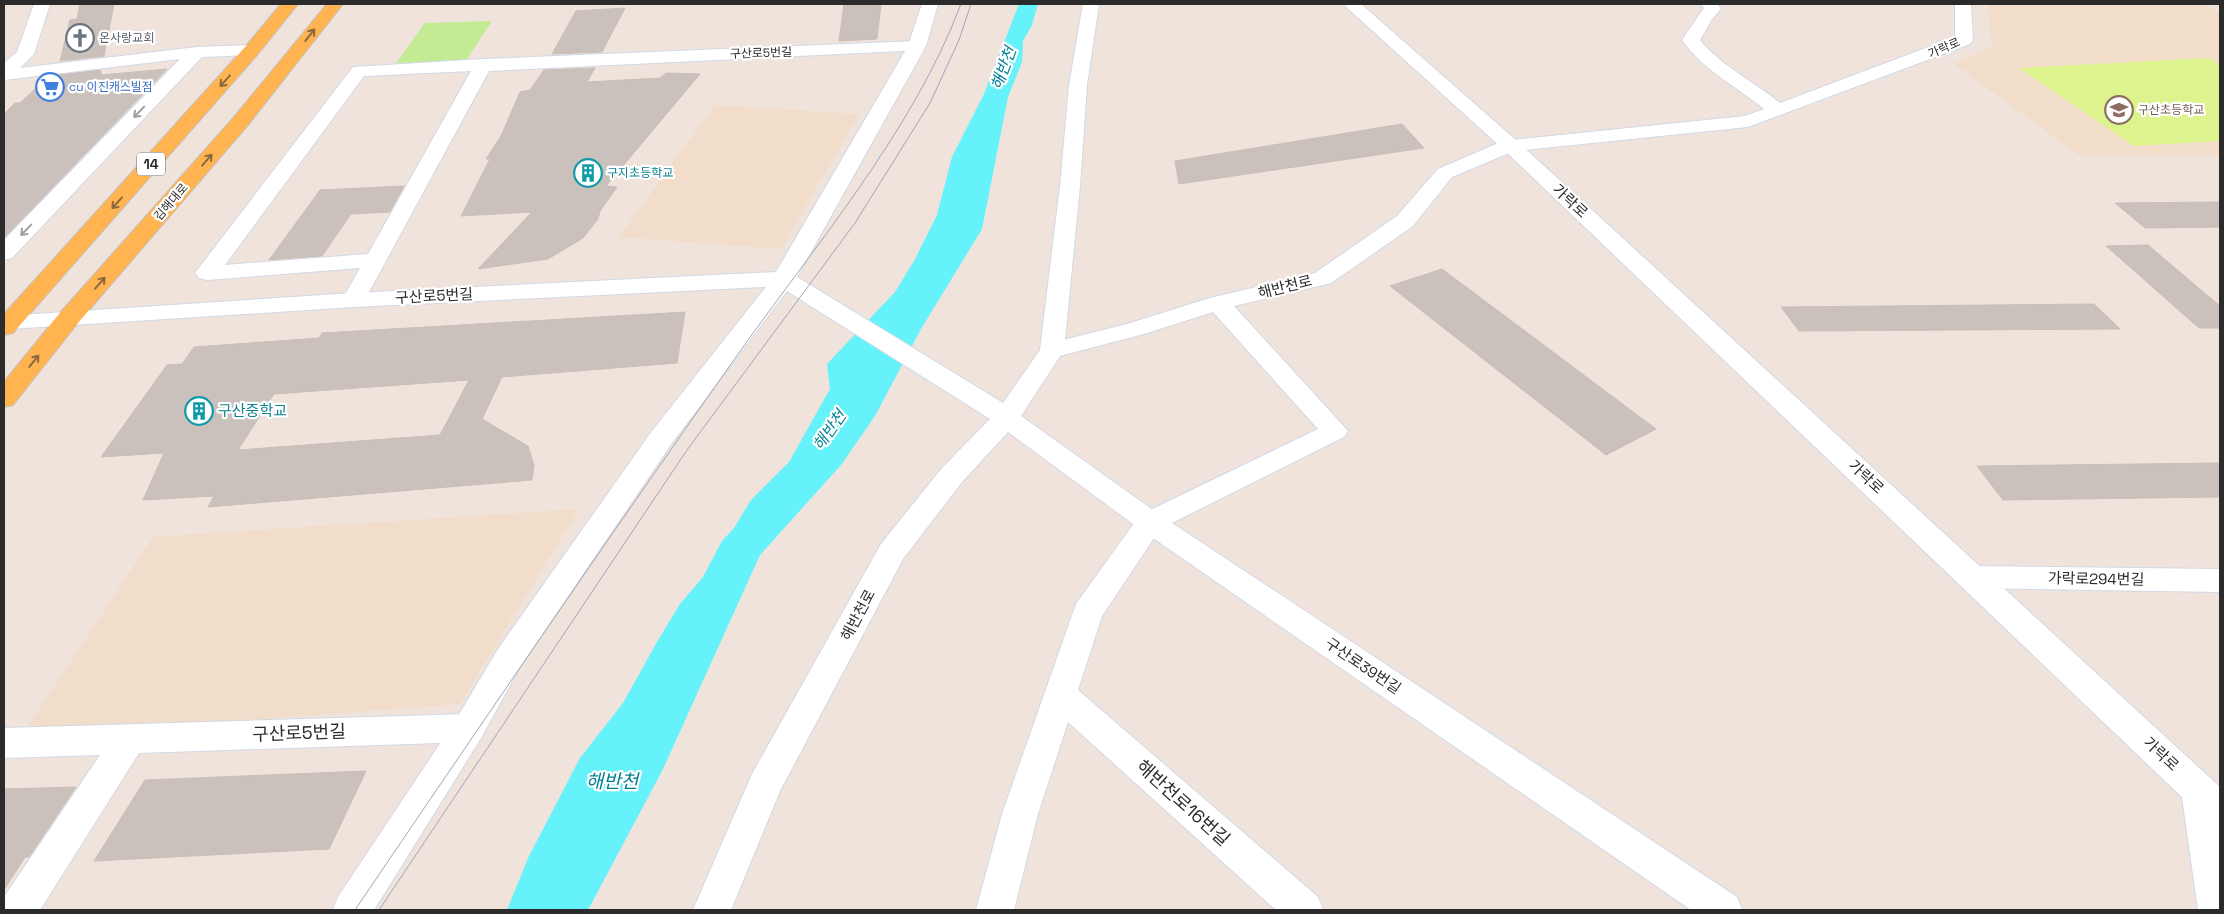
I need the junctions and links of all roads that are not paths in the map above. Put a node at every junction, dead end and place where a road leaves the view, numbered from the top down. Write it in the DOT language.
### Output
graph roads {
  1 [pos="42,4"];
  2 [pos="290,4"];
  3 [pos="335,4"];
  4 [pos="930,4"];
  5 [pos="1091,4"];
  6 [pos="1351,4"];
  7 [pos="1963,4"];
  8 [pos="1711,6"];
  9 [pos="917,46"];
  10 [pos="252,50"];
  11 [pos="197,52"];
  12 [pos="484,64"];
  13 [pos="4,74"];
  14 [pos="1777,110"];
  15 [pos="1510,145"];
  16 [pos="4,253"];
  17 [pos="376,260"];
  18 [pos="784,279"];
  19 [pos="354,300"];
  20 [pos="1218,303"];
  21 [pos="68,319"];
  22 [pos="5,324"];
  23 [pos="1052,350"];
  24 [pos="4,398"];
  25 [pos="999,412"];
  26 [pos="1150,522"];
  27 [pos="1972,577"];
  28 [pos="2220,581"];
  29 [pos="1061,695"];
  30 [pos="469,728"];
  31 [pos="129,739"];
  32 [pos="4,743"];
  33 [pos="2210,800"];
  34 [pos="18,910"];
  35 [pos="352,910"];
  36 [pos="712,910"];
  37 [pos="995,910"];
  38 [pos="1304,910"];
  39 [pos="1723,910"];
  40 [pos="2217,910"];
  1 -- 13 [label="street"];
  2 -- 10 [label="main road, 14"];
  21 -- 3 [label="main road, 김해대로, one-way"];
  4 -- 9 [label="street"];
  5 -- 23 [label="street, 해반천로"];
  6 -- 15 [label="street, 가락로"];
  7 -- 14 [label="street, 가락로"];
  8 -- 14 [label="street"];
  9 -- 12 [label="street, 구산로5번길"];
  9 -- 18 [label="street"];
  10 -- 11 [label="street"];
  10 -- 22 [label="main road, 14, one-way"];
  11 -- 13 [label="street"];
  11 -- 16 [label="street, one-way"];
  12 -- 17 [label="street"];
  12 -- 17 [label="street, 구산로5번길"];
  14 -- 15 [label="street, 가락로"];
  15 -- 20 [label="street, 해반천로"];
  15 -- 27 [label="street, 가락로"];
  17 -- 19 [label="street"];
  18 -- 19 [label="street, 구산로5번길"];
  18 -- 25 [label="street, 구산로39번길"];
  18 -- 30 [label="street"];
  19 -- 21 [label="street, 구산로5번길"];
  20 -- 23 [label="street, 해반천로"];
  20 -- 26 [label="street"];
  21 -- 22 [label="street, 구산로5번길"];
  24 -- 21 [label="main road, 김해대로, one-way"];
  23 -- 25 [label="street, 해반천로"];
  25 -- 26 [label="street, 구산로39번길"];
  25 -- 36 [label="street, 해반천로"];
  26 -- 29 [label="street"];
  26 -- 39 [label="street, 구산로39번길"];
  27 -- 28 [label="street, 가락로294번길"];
  27 -- 33 [label="street, 가락로"];
  29 -- 37 [label="street"];
  29 -- 38 [label="street, 해반천로16번길"];
  30 -- 31 [label="street, 구산로5번길"];
  30 -- 35 [label="street"];
  31 -- 32 [label="street, 구산로5번길"];
  31 -- 34 [label="street"];
  33 -- 40 [label="street"];
}
